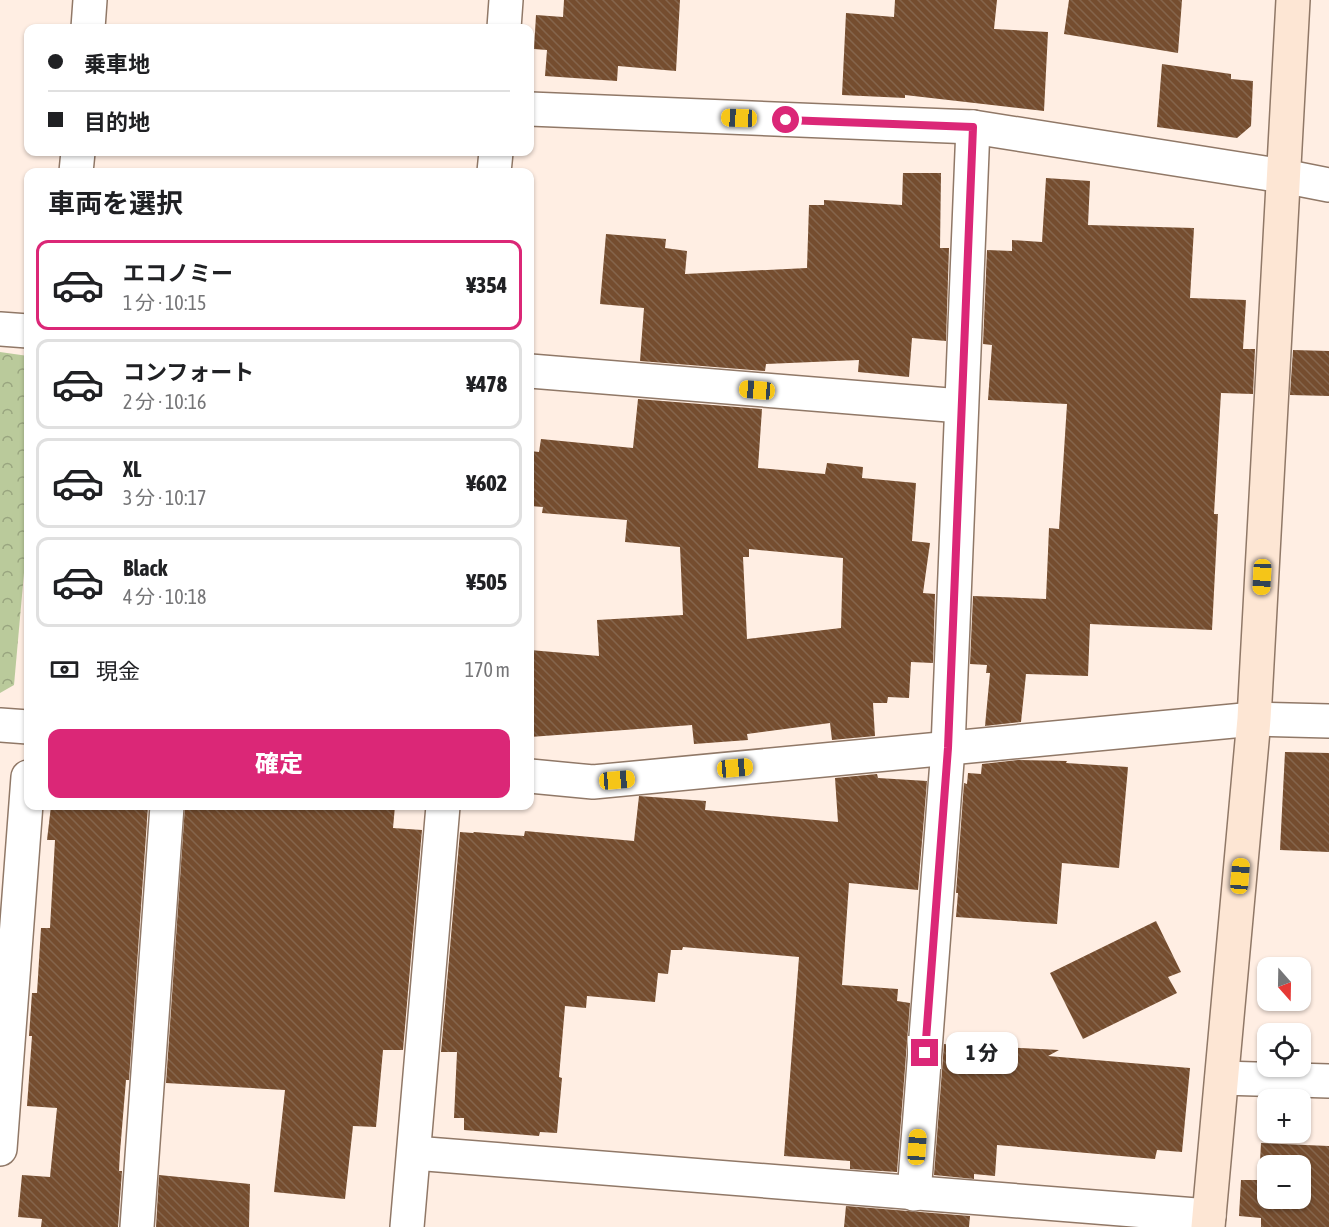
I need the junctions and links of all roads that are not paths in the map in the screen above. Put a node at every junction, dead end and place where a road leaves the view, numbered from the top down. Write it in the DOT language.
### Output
graph roads {
  1 [pos="90,0"];
  2 [pos="506,0"];
  3 [pos="1293,0"];
  4 [pos="88,24"];
  5 [pos="504,24"];
  6 [pos="534,109"];
  7 [pos="973,127"];
  8 [pos="1284,176"];
  9 [pos="1329,185"];
  10 [pos="0,329"];
  11 [pos="24,331"];
  12 [pos="534,371"];
  13 [pos="961,406"];
  14 [pos="1254,719"];
  15 [pos="1329,721"];
  16 [pos="0,725"];
  17 [pos="24,727"];
  18 [pos="948,748"];
  19 [pos="534,776"];
  20 [pos="25,810"];
  21 [pos="167,810"];
  22 [pos="443,810"];
  23 [pos="1222,1078"];
  24 [pos="1329,1080"];
  25 [pos="2,1089"];
  26 [pos="0,1149"];
  27 [pos="414,1153"];
  28 [pos="914,1194"];
  29 [pos="1209,1221"];
  30 [pos="137,1227"];
  31 [pos="407,1227"];
  1 -- 4 [label="street"];
  2 -- 5 [label="street"];
  3 -- 8 [label="street"];
  6 -- 7 [label="street"];
  7 -- 8 [label="street"];
  7 -- 13 [label="street"];
  8 -- 9 [label="street"];
  8 -- 14 [label="street"];
  10 -- 11 [label="street"];
  12 -- 13 [label="street"];
  13 -- 18 [label="street"];
  14 -- 15 [label="street"];
  14 -- 18 [label="street"];
  14 -- 23 [label="street"];
  16 -- 17 [label="street"];
  18 -- 19 [label="street"];
  18 -- 28 [label="street"];
  20 -- 25 [label="street"];
  21 -- 30 [label="street"];
  22 -- 27 [label="street"];
  23 -- 24 [label="street"];
  23 -- 29 [label="street"];
  25 -- 26 [label="street"];
  27 -- 28 [label="street"];
  27 -- 31 [label="street"];
  28 -- 29 [label="street"];
}
